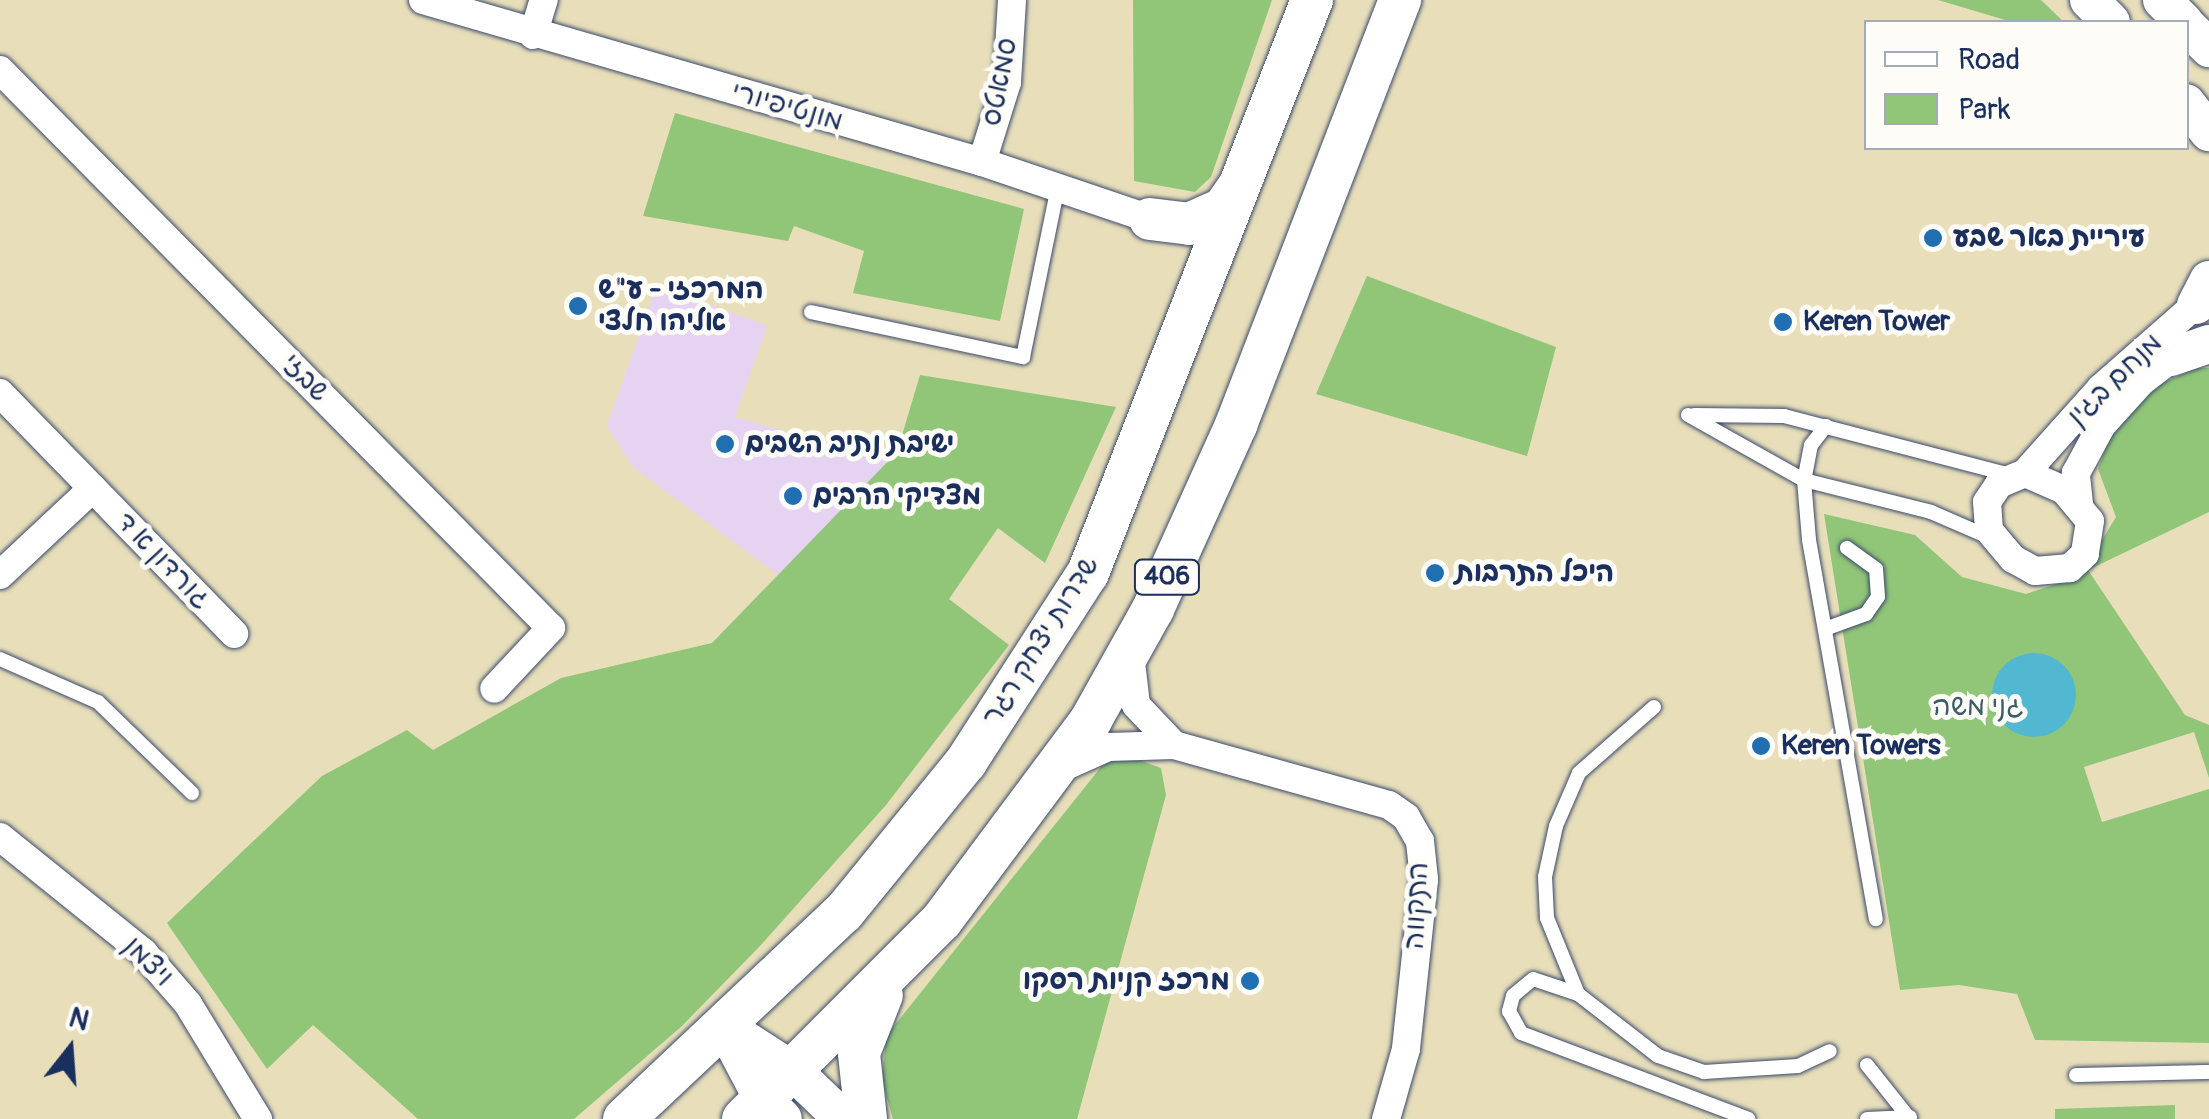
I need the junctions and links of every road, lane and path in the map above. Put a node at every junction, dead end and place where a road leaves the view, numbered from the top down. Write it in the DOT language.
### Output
graph roads {
  1 [pos="423,0"];
  2 [pos="544,0"];
  3 [pos="1012,0"];
  4 [pos="1312,0"];
  5 [pos="1400,0"];
  6 [pos="2088,0"];
  7 [pos="2162,0"];
  8 [pos="2109,20"];
  9 [pos="2181,20"];
  10 [pos="2189,28"];
  11 [pos="534,35"];
  12 [pos="2209,48"];
  13 [pos="0,70"];
  14 [pos="982,162"];
  15 [pos="1244,178"];
  16 [pos="1058,188"];
  17 [pos="1150,218"];
  18 [pos="1206,280"];
  19 [pos="2206,303"];
  20 [pos="812,312"];
  21 [pos="2209,344"];
  22 [pos="2171,358"];
  23 [pos="0,394"];
  24 [pos="1826,426"];
  25 [pos="2018,474"];
  26 [pos="1804,480"];
  27 [pos="92,488"];
  28 [pos="2079,504"];
  29 [pos="1995,540"];
  30 [pos="1847,548"];
  31 [pos="0,575"];
  32 [pos="1825,629"];
  33 [pos="234,634"];
  34 [pos="1130,650"];
  35 [pos="0,659"];
  36 [pos="494,689"];
  37 [pos="1654,707"];
  38 [pos="1174,745"];
  39 [pos="1052,773"];
  40 [pos="192,794"];
  41 [pos="0,838"];
  42 [pos="1876,919"];
  43 [pos="893,974"];
  44 [pos="1578,994"];
  45 [pos="725,1027"];
  46 [pos="1830,1051"];
  47 [pos="1868,1065"];
  48 [pos="2209,1072"];
  49 [pos="2076,1075"];
  50 [pos="771,1102"];
  51 [pos="1910,1118"];
  52 [pos="258,1119"];
  53 [pos="624,1119"];
  54 [pos="844,1119"];
  55 [pos="866,1119"];
  56 [pos="1386,1119"];
  57 [pos="1748,1119"];
  58 [pos="1867,1119"];
  1 -- 11 [label="street, מונטיפיורי"];
  2 -- 11 [label="street"];
  3 -- 14 [label="street, סמאטס"];
  4 -- 15 [label="main road, שדרות יצחק רגר / 406"];
  5 -- 34 [label="main road, 406"];
  6 -- 8 [label="street"];
  7 -- 9 [label="street"];
  10 -- 12 [label="street"];
  11 -- 14 [label="street, מונטיפיורי"];
  13 -- 36 [label="street, שבזי"];
  14 -- 16 [label="street, מונטיפיורי"];
  15 -- 17 [label="main road"];
  15 -- 18 [label="main road, שדרות יצחק רגר / 406"];
  16 -- 17 [label="street, מונטיפיורי"];
  16 -- 20 [label="lane"];
  17 -- 18 [label="main road"];
  18 -- 45 [label="main road, שדרות יצחק רגר / 406"];
  19 -- 22 [label="street, מנחם בגין"];
  19 -- 25 [label="street, מנחם בגין"];
  21 -- 22 [label="street"];
  22 -- 28 [label="street, מנחם בגין"];
  23 -- 27 [label="street, גורדון א ד"];
  24 -- 25 [label="lane"];
  24 -- 26 [label="lane"];
  24 -- 26 [label="lane"];
  25 -- 28 [label="street"];
  25 -- 29 [label="street"];
  26 -- 29 [label="lane"];
  26 -- 32 [label="lane"];
  27 -- 31 [label="street, גורדון א ד"];
  27 -- 33 [label="street, גורדון א ד"];
  28 -- 29 [label="street"];
  30 -- 32 [label="lane"];
  32 -- 42 [label="lane"];
  34 -- 38 [label="street"];
  34 -- 39 [label="main road, 406"];
  35 -- 40 [label="lane"];
  37 -- 44 [label="lane"];
  38 -- 39 [label="street, התקווה"];
  38 -- 56 [label="street, התקווה"];
  39 -- 43 [label="main road, 406"];
  41 -- 52 [label="street, ויצמן"];
  43 -- 50 [label="main road, 406"];
  43 -- 55 [label="main road"];
  44 -- 46 [label="lane"];
  44 -- 57 [label="lane"];
  45 -- 50 [label="street"];
  45 -- 53 [label="main road, שדרות יצחק רגר / 406"];
  47 -- 51 [label="lane"];
  48 -- 49 [label="lane"];
  50 -- 54 [label="street"];
  51 -- 58 [label="lane"];
}
